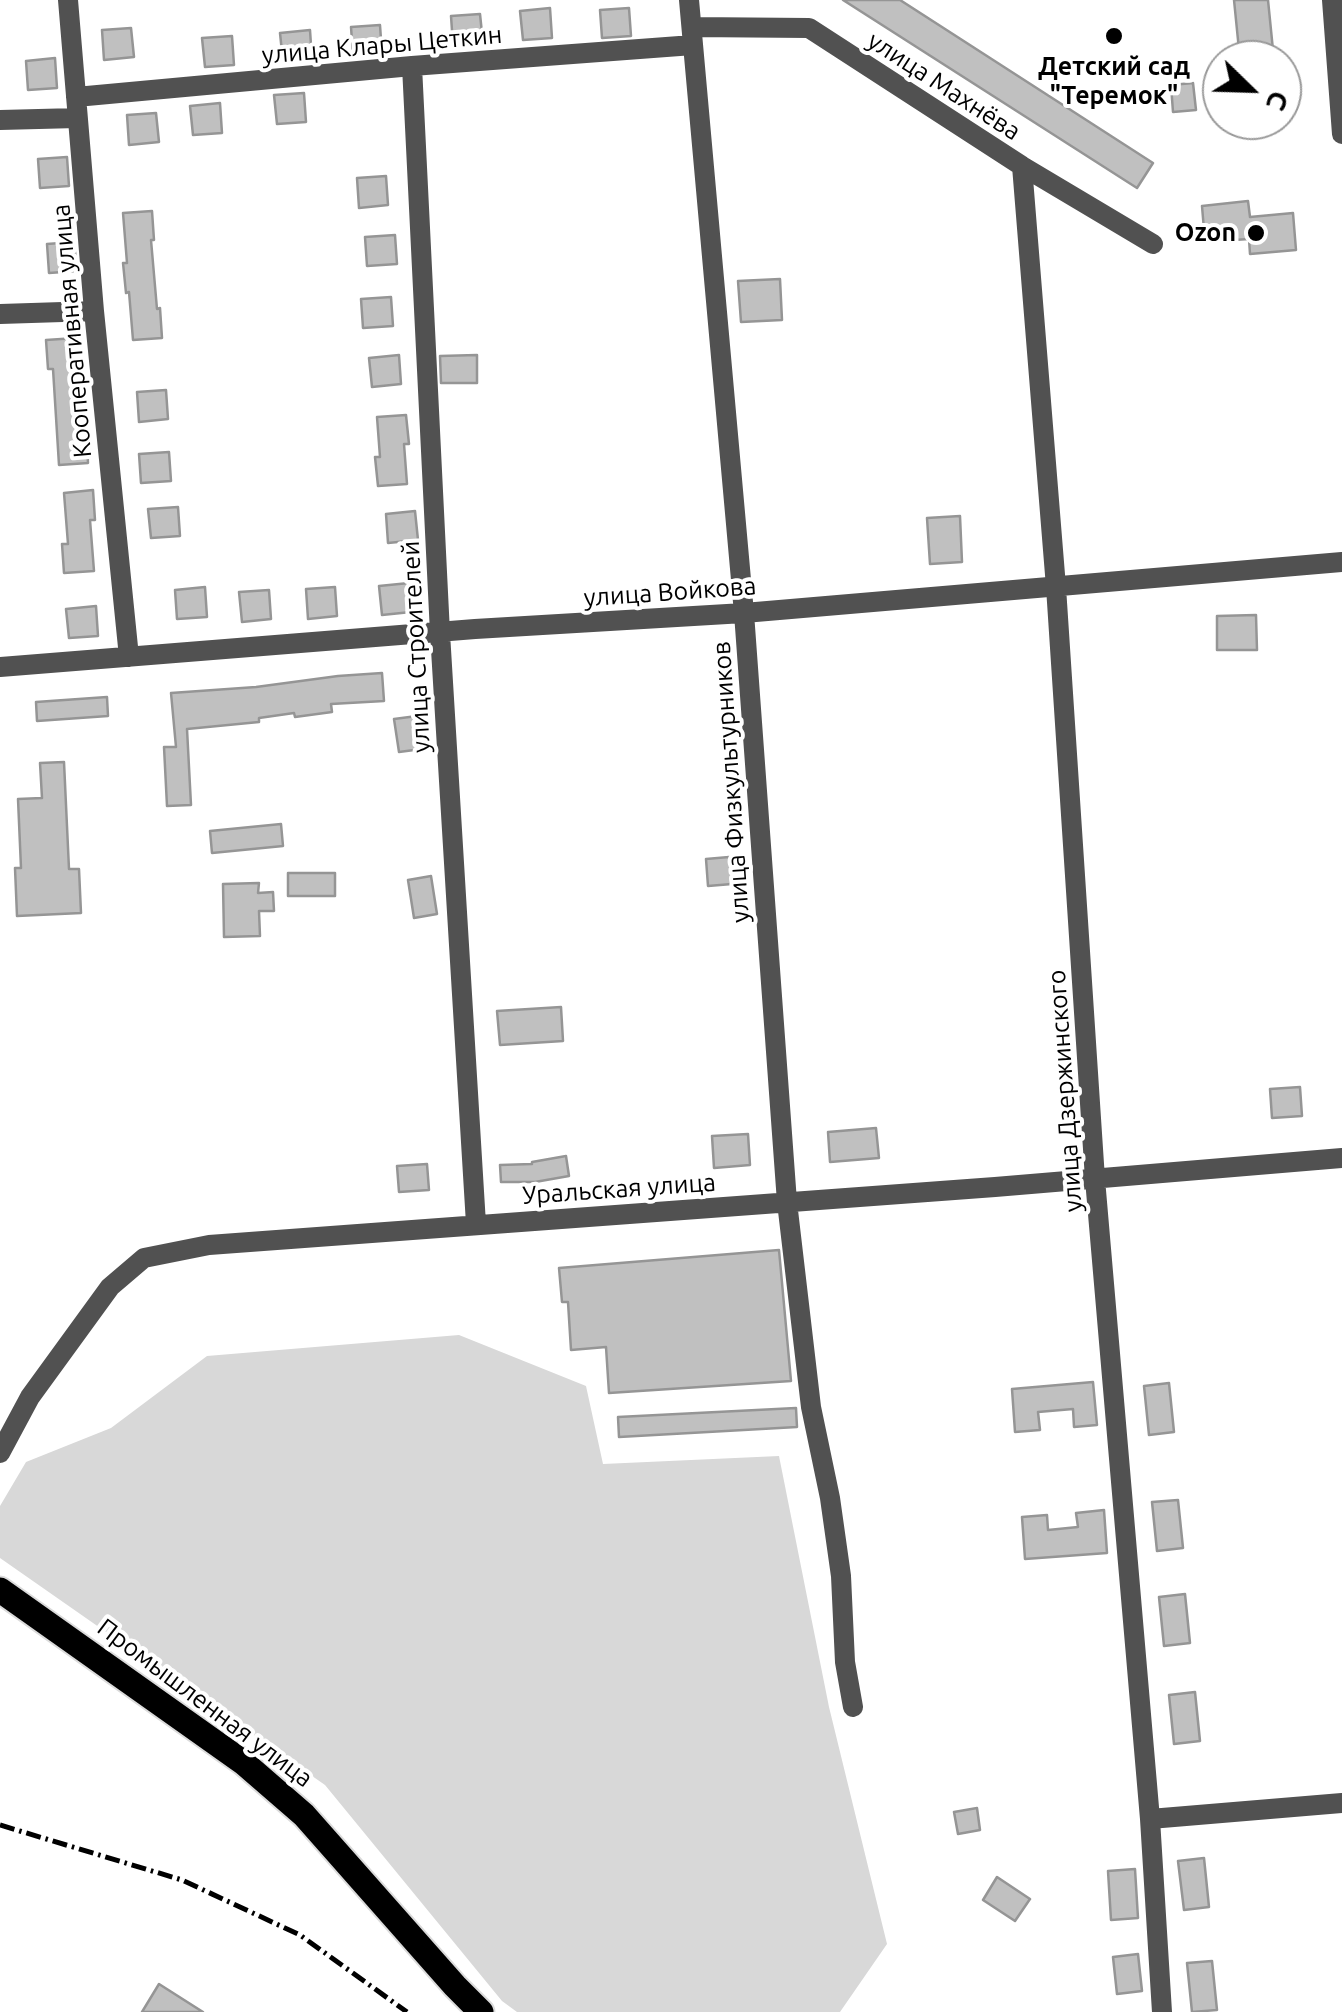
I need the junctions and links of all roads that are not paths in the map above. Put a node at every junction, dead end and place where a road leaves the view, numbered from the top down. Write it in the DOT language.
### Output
graph roads {
  1 [pos="68,0"];
  2 [pos="689,0"];
  3 [pos="1332,0"];
  4 [pos="693,36"];
  5 [pos="412,66"];
  6 [pos="76,108"];
  7 [pos="0,120"];
  8 [pos="1342,134"];
  9 [pos="1022,166"];
  10 [pos="1153,244"];
  11 [pos="94,310"];
  12 [pos="0,314"];
  13 [pos="1342,562"];
  14 [pos="1056,587"];
  15 [pos="744,613"];
  16 [pos="440,632"];
  17 [pos="129,658"];
  18 [pos="0,667"];
  19 [pos="1342,1158"];
  20 [pos="1096,1178"];
  21 [pos="787,1202"];
  22 [pos="476,1224"];
  23 [pos="0,1453"];
  24 [pos="0,1590"];
  25 [pos="853,1707"];
  26 [pos="1342,1803"];
  27 [pos="1150,1819"];
  28 [pos="481,2012"];
  29 [pos="1162,2012"];
  1 -- 6 [label="street, Кооперативная улица"];
  2 -- 4 [label="street, улица Физкультурников"];
  3 -- 8 [label="street"];
  4 -- 5 [label="street, улица Клары Цеткин"];
  4 -- 9 [label="street, улица Махнёва"];
  4 -- 15 [label="street, улица Физкультурников"];
  5 -- 6 [label="street, улица Клары Цеткин"];
  5 -- 16 [label="street, улица Строителей"];
  6 -- 7 [label="street, улица Клары Цеткин"];
  6 -- 11 [label="street, Кооперативная улица"];
  9 -- 10 [label="street, улица Махнёва"];
  9 -- 14 [label="street, улица Дзержинского"];
  11 -- 12 [label="street"];
  11 -- 17 [label="street, Кооперативная улица"];
  13 -- 14 [label="street, улица Войкова"];
  14 -- 15 [label="street, улица Войкова"];
  14 -- 20 [label="street, улица Дзержинского"];
  15 -- 16 [label="street, улица Войкова"];
  15 -- 21 [label="street, улица Физкультурников"];
  16 -- 17 [label="street, улица Войкова"];
  16 -- 22 [label="street, улица Строителей"];
  17 -- 18 [label="street, улица Войкова"];
  19 -- 20 [label="street, Уральская улица"];
  20 -- 21 [label="street, Уральская улица"];
  20 -- 27 [label="street, улица Дзержинского"];
  21 -- 22 [label="street, Уральская улица"];
  21 -- 25 [label="street, улица Физкультурников"];
  22 -- 23 [label="street, Уральская улица"];
  24 -- 28 [label="main road, Промышленная улица"];
  26 -- 27 [label="street"];
  27 -- 29 [label="street, улица Дзержинского"];
}
